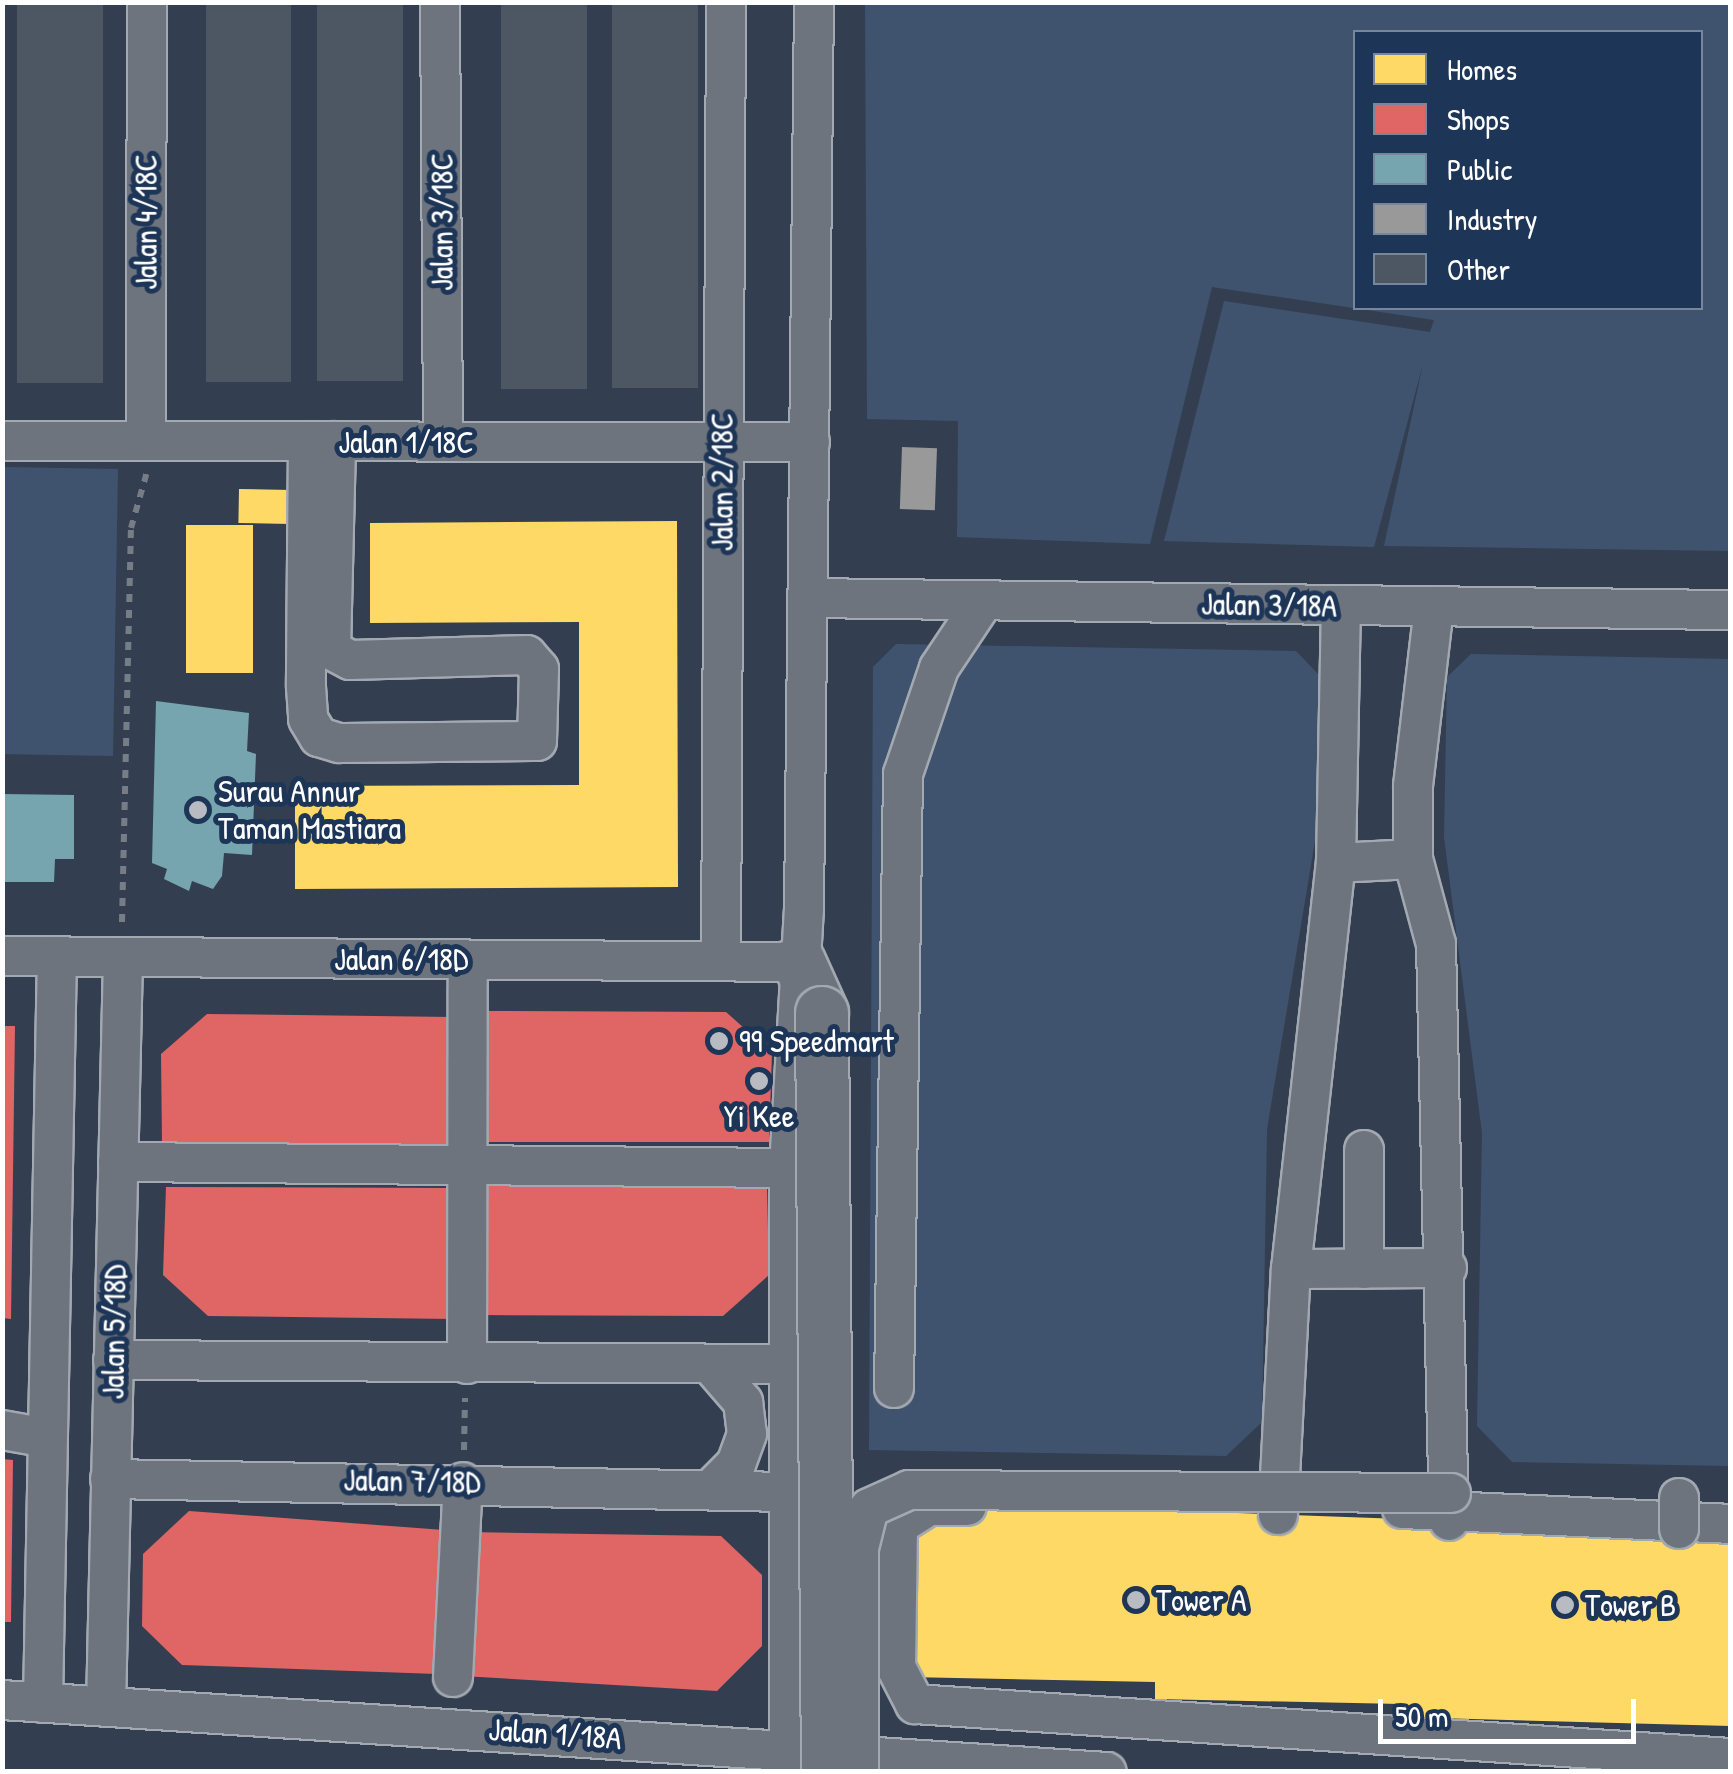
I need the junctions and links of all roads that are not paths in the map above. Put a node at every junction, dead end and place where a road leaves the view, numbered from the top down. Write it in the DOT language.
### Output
graph roads {
  1 [pos="147,2"];
  2 [pos="440,2"];
  3 [pos="726,2"];
  4 [pos="814,2"];
  5 [pos="2,441"];
  6 [pos="146,441"];
  7 [pos="322,441"];
  8 [pos="443,442"];
  9 [pos="722,442"];
  10 [pos="810,442"];
  11 [pos="808,598"];
  12 [pos="984,602"];
  13 [pos="1341,606"];
  14 [pos="1434,606"];
  15 [pos="1730,610"];
  16 [pos="1413,859"];
  17 [pos="1336,863"];
  18 [pos="2,956"];
  19 [pos="57,956"];
  20 [pos="123,957"];
  21 [pos="468,960"];
  22 [pos="720,961"];
  23 [pos="799,962"];
  24 [pos="1364,1150"];
  25 [pos="118,1162"];
  26 [pos="466,1165"];
  27 [pos="789,1168"];
  28 [pos="1447,1268"];
  29 [pos="1292,1269"];
  30 [pos="1364,1269"];
  31 [pos="114,1360"];
  32 [pos="466,1364"];
  33 [pos="787,1364"];
  34 [pos="712,1366"];
  35 [pos="894,1388"];
  36 [pos="2,1430"];
  37 [pos="47,1438"];
  38 [pos="110,1479"];
  39 [pos="463,1482"];
  40 [pos="713,1486"];
  41 [pos="787,1492"];
  42 [pos="1730,1499"];
  43 [pos="1278,1509"];
  44 [pos="1449,1516"];
  45 [pos="1730,1524"];
  46 [pos="896,1667"];
  47 [pos="453,1677"];
  48 [pos="2,1700"];
  49 [pos="43,1702"];
  50 [pos="106,1706"];
  51 [pos="1085,1712"];
  52 [pos="820,1763"];
  53 [pos="1720,1763"];
  54 [pos="1056,1768"];
  55 [pos="1107,1772"];
  1 -- 6 [label="street, Jalan 4/18C"];
  2 -- 8 [label="street, Jalan 3/18C"];
  3 -- 9 [label="street, Jalan 2/18C"];
  4 -- 10 [label="street"];
  5 -- 6 [label="street, Jalan 1/18C"];
  6 -- 7 [label="street, Jalan 1/18C"];
  7 -- 7 [label="street"];
  7 -- 8 [label="street, Jalan 1/18C"];
  8 -- 9 [label="street, Jalan 1/18C"];
  9 -- 10 [label="street, Jalan 1/18C"];
  9 -- 22 [label="street, Jalan 2/18C"];
  10 -- 11 [label="street"];
  11 -- 12 [label="street, Jalan 3/18A"];
  11 -- 23 [label="street"];
  12 -- 13 [label="street, Jalan 3/18A"];
  12 -- 35 [label="street"];
  13 -- 14 [label="street, Jalan 3/18A"];
  13 -- 17 [label="street"];
  14 -- 15 [label="street, Jalan 3/18A"];
  14 -- 16 [label="street"];
  16 -- 17 [label="street"];
  16 -- 28 [label="street"];
  17 -- 29 [label="street"];
  18 -- 19 [label="street, Jalan 6/18D"];
  19 -- 20 [label="street, Jalan 6/18D"];
  19 -- 37 [label="street, Jalan 5/18D"];
  20 -- 21 [label="street, Jalan 6/18D"];
  20 -- 25 [label="street, Jalan 5/18D"];
  21 -- 22 [label="street, Jalan 6/18D"];
  21 -- 26 [label="street"];
  22 -- 23 [label="street, Jalan 6/18D"];
  23 -- 27 [label="street"];
  23 -- 52 [label="highway, bridge"];
  24 -- 30 [label="street"];
  25 -- 26 [label="street"];
  25 -- 31 [label="street, Jalan 5/18D"];
  26 -- 27 [label="street"];
  26 -- 32 [label="street"];
  27 -- 33 [label="street"];
  28 -- 30 [label="street"];
  28 -- 44 [label="street"];
  29 -- 30 [label="street"];
  29 -- 43 [label="street"];
  31 -- 32 [label="street"];
  31 -- 38 [label="street, Jalan 5/18D"];
  32 -- 34 [label="street"];
  33 -- 34 [label="street"];
  33 -- 41 [label="street"];
  34 -- 40 [label="street"];
  36 -- 37 [label="street"];
  37 -- 49 [label="street, Jalan 5/18D"];
  38 -- 39 [label="street, Jalan 7/18D"];
  38 -- 50 [label="street, Jalan 5/18D"];
  39 -- 40 [label="street, Jalan 7/18D"];
  39 -- 47 [label="street"];
  40 -- 41 [label="street, Jalan 7/18D"];
  41 -- 52 [label="street"];
  42 -- 52 [label="street, bridge"];
  43 -- 44 [label="street"];
  43 -- 46 [label="street"];
  44 -- 45 [label="street"];
  46 -- 51 [label="street"];
  46 -- 52 [label="street"];
  48 -- 49 [label="street, Jalan 1/18A"];
  49 -- 50 [label="street, Jalan 1/18A"];
  50 -- 52 [label="street, Jalan 1/18A"];
  51 -- 53 [label="street"];
  51 -- 54 [label="street"];
  52 -- 54 [label="street, Jalan 1/18A"];
  54 -- 55 [label="street, Jalan 1/18A"];
}
